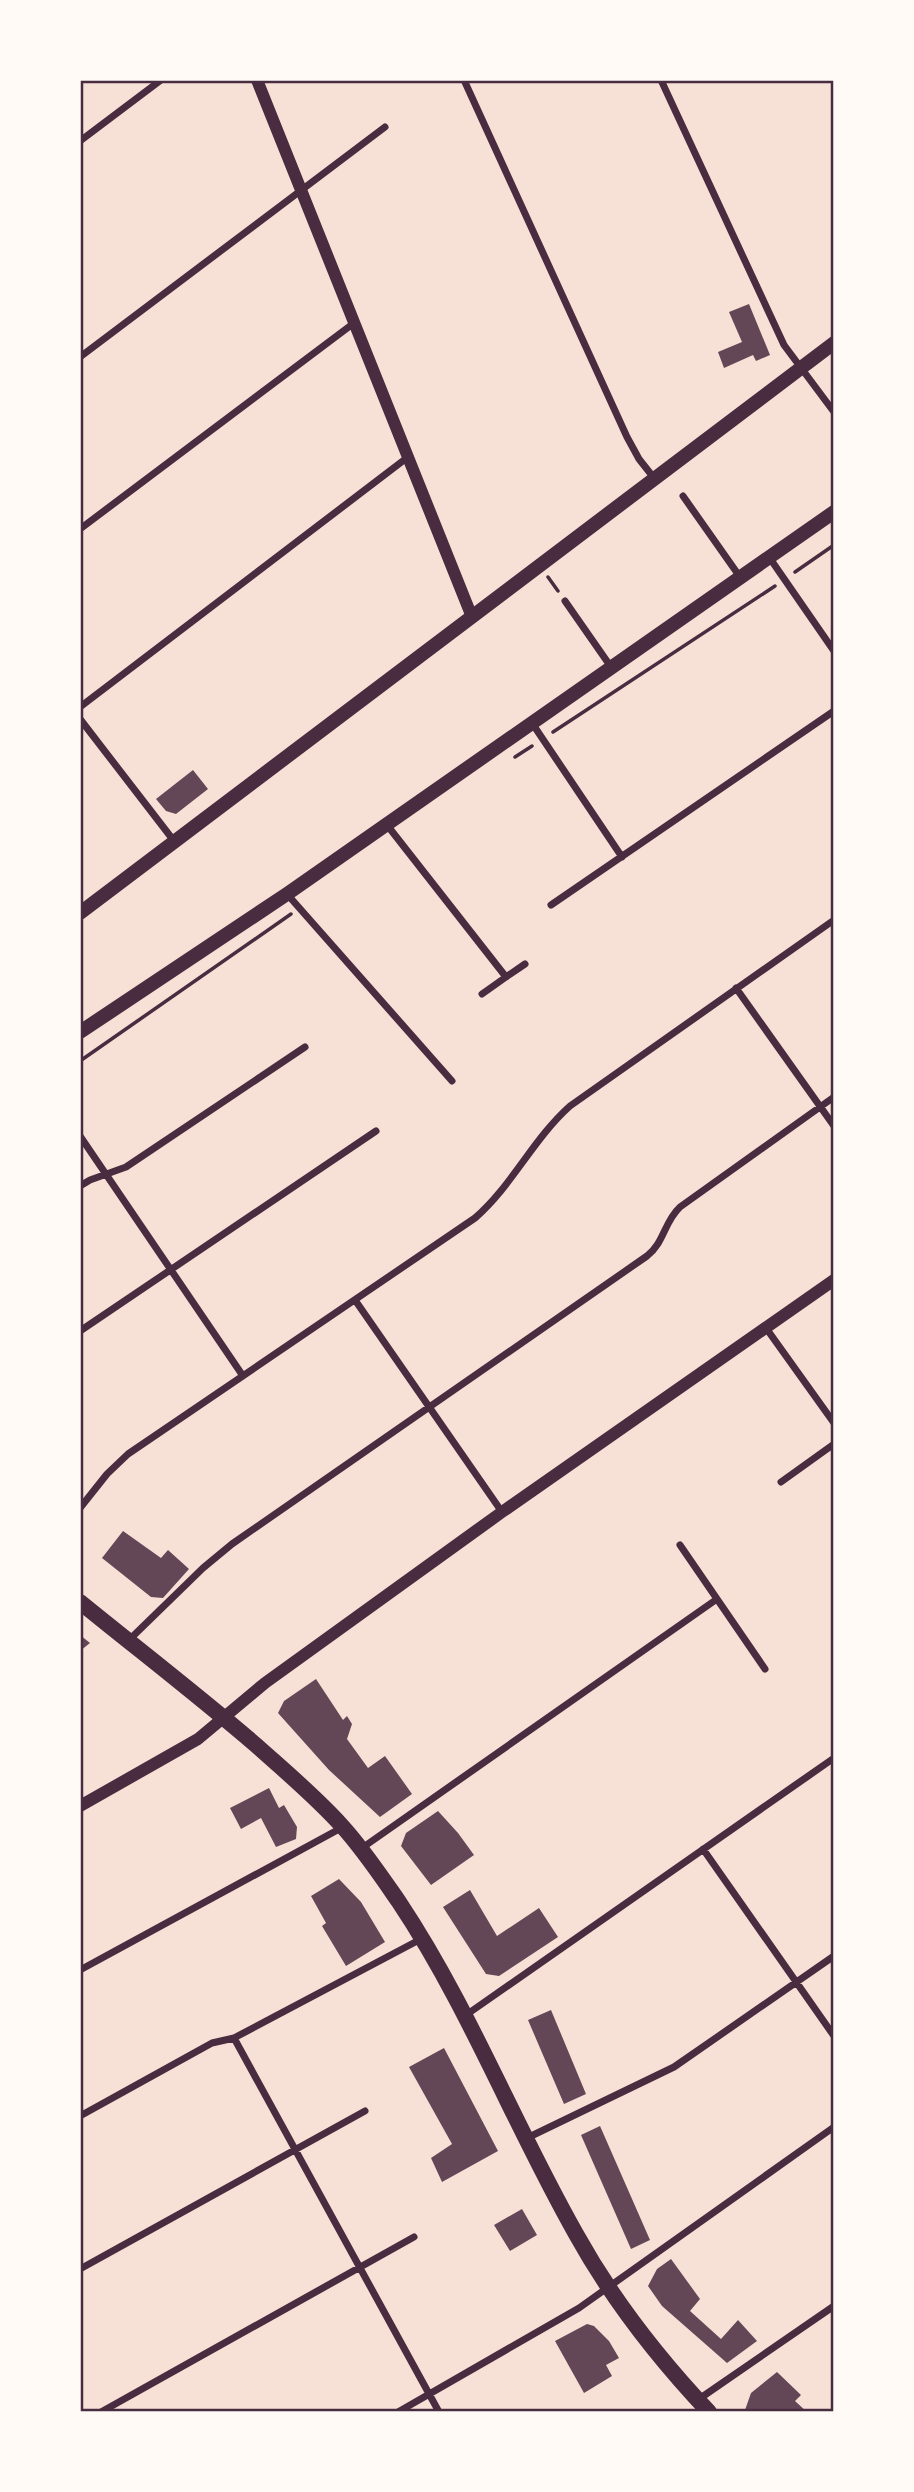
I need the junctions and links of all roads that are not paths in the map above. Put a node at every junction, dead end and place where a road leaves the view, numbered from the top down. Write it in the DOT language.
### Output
graph roads {
  1 [pos="161,80"];
  2 [pos="257,80"];
  3 [pos="464,80"];
  4 [pos="661,80"];
  5 [pos="385,127"];
  6 [pos="80,141"];
  7 [pos="301,190"];
  8 [pos="354,323"];
  9 [pos="834,343"];
  10 [pos="80,357"];
  11 [pos="800,368"];
  12 [pos="834,412"];
  13 [pos="408,457"];
  14 [pos="654,478"];
  15 [pos="683,496"];
  16 [pos="834,512"];
  17 [pos="80,529"];
  18 [pos="768,557"];
  19 [pos="740,577"];
  20 [pos="565,601"];
  21 [pos="472,617"];
  22 [pos="834,651"];
  23 [pos="611,667"];
  24 [pos="80,707"];
  25 [pos="834,711"];
  26 [pos="80,719"];
  27 [pos="532,723"];
  28 [pos="387,825"];
  29 [pos="174,842"];
  30 [pos="622,857"];
  31 [pos="287,894"];
  32 [pos="551,905"];
  33 [pos="80,913"];
  34 [pos="834,920"];
  35 [pos="526,964"];
  36 [pos="506,977"];
  37 [pos="736,988"];
  38 [pos="482,994"];
  39 [pos="80,1032"];
  40 [pos="305,1047"];
  41 [pos="452,1081"];
  42 [pos="834,1097"];
  43 [pos="820,1107"];
  44 [pos="834,1126"];
  45 [pos="376,1131"];
  46 [pos="80,1136"];
  47 [pos="107,1174"];
  48 [pos="80,1186"];
  49 [pos="171,1270"];
  50 [pos="834,1280"];
  51 [pos="355,1300"];
  52 [pos="766,1328"];
  53 [pos="80,1331"];
  54 [pos="243,1376"];
  55 [pos="429,1408"];
  56 [pos="834,1423"];
  57 [pos="834,1444"];
  58 [pos="781,1482"];
  59 [pos="80,1508"];
  60 [pos="502,1512"];
  61 [pos="680,1545"];
  62 [pos="717,1599"];
  63 [pos="84,1610"];
  64 [pos="128,1640"];
  65 [pos="765,1669"];
  66 [pos="224,1718"];
  67 [pos="834,1758"];
  68 [pos="80,1806"];
  69 [pos="343,1827"];
  70 [pos="360,1849"];
  71 [pos="703,1849"];
  72 [pos="422,1938"];
  73 [pos="834,1956"];
  74 [pos="80,1970"];
  75 [pos="796,1982"];
  76 [pos="466,2015"];
  77 [pos="834,2036"];
  78 [pos="234,2038"];
  79 [pos="365,2111"];
  80 [pos="80,2116"];
  81 [pos="834,2127"];
  82 [pos="527,2138"];
  83 [pos="295,2150"];
  84 [pos="414,2237"];
  85 [pos="359,2267"];
  86 [pos="80,2269"];
  87 [pos="608,2287"];
  88 [pos="834,2306"];
  89 [pos="429,2394"];
  90 [pos="703,2406"];
  91 [pos="101,2412"];
  92 [pos="398,2412"];
  93 [pos="439,2412"];
  1 -- 6 [label="street"];
  2 -- 7 [label="street"];
  3 -- 14 [label="street"];
  4 -- 11 [label="street"];
  5 -- 7 [label="street"];
  7 -- 8 [label="street"];
  7 -- 10 [label="street"];
  8 -- 13 [label="street"];
  8 -- 17 [label="street"];
  9 -- 11 [label="main road"];
  11 -- 12 [label="street"];
  11 -- 14 [label="main road"];
  13 -- 21 [label="street"];
  13 -- 24 [label="street"];
  14 -- 21 [label="main road"];
  15 -- 19 [label="street"];
  16 -- 18 [label="main road"];
  18 -- 19 [label="main road"];
  18 -- 22 [label="street"];
  19 -- 23 [label="main road"];
  20 -- 23 [label="street"];
  21 -- 29 [label="main road"];
  23 -- 27 [label="main road"];
  25 -- 30 [label="street"];
  26 -- 29 [label="street"];
  27 -- 28 [label="main road"];
  27 -- 30 [label="street"];
  28 -- 31 [label="main road"];
  28 -- 36 [label="street"];
  29 -- 33 [label="main road"];
  30 -- 32 [label="street"];
  31 -- 39 [label="main road"];
  31 -- 41 [label="street"];
  34 -- 37 [label="street"];
  35 -- 36 [label="street"];
  36 -- 38 [label="street"];
  37 -- 43 [label="street"];
  37 -- 51 [label="street"];
  40 -- 47 [label="street"];
  42 -- 43 [label="street"];
  43 -- 44 [label="street"];
  43 -- 55 [label="street"];
  45 -- 49 [label="street"];
  46 -- 47 [label="street"];
  47 -- 48 [label="street"];
  47 -- 49 [label="street"];
  49 -- 53 [label="street"];
  49 -- 54 [label="street"];
  50 -- 52 [label="street"];
  51 -- 54 [label="street"];
  51 -- 55 [label="street"];
  52 -- 56 [label="street"];
  52 -- 60 [label="street"];
  54 -- 59 [label="street"];
  55 -- 60 [label="street"];
  55 -- 64 [label="street"];
  57 -- 58 [label="street"];
  60 -- 66 [label="street"];
  61 -- 62 [label="street"];
  62 -- 65 [label="street"];
  62 -- 70 [label="street"];
  63 -- 64 [label="main road"];
  64 -- 66 [label="main road"];
  66 -- 68 [label="street"];
  66 -- 69 [label="main road"];
  67 -- 71 [label="street"];
  69 -- 70 [label="main road"];
  69 -- 74 [label="street"];
  70 -- 72 [label="main road"];
  71 -- 75 [label="street"];
  71 -- 76 [label="street"];
  72 -- 76 [label="main road"];
  72 -- 78 [label="street"];
  73 -- 75 [label="street"];
  75 -- 77 [label="street"];
  75 -- 82 [label="street"];
  76 -- 82 [label="main road"];
  78 -- 80 [label="street"];
  78 -- 83 [label="street"];
  79 -- 83 [label="street"];
  81 -- 87 [label="street"];
  82 -- 87 [label="main road"];
  83 -- 85 [label="street"];
  83 -- 86 [label="street"];
  84 -- 85 [label="street"];
  85 -- 89 [label="street"];
  85 -- 91 [label="street"];
  87 -- 89 [label="street"];
  87 -- 90 [label="main road"];
  88 -- 90 [label="street"];
  89 -- 92 [label="street"];
  89 -- 93 [label="street"];
}
